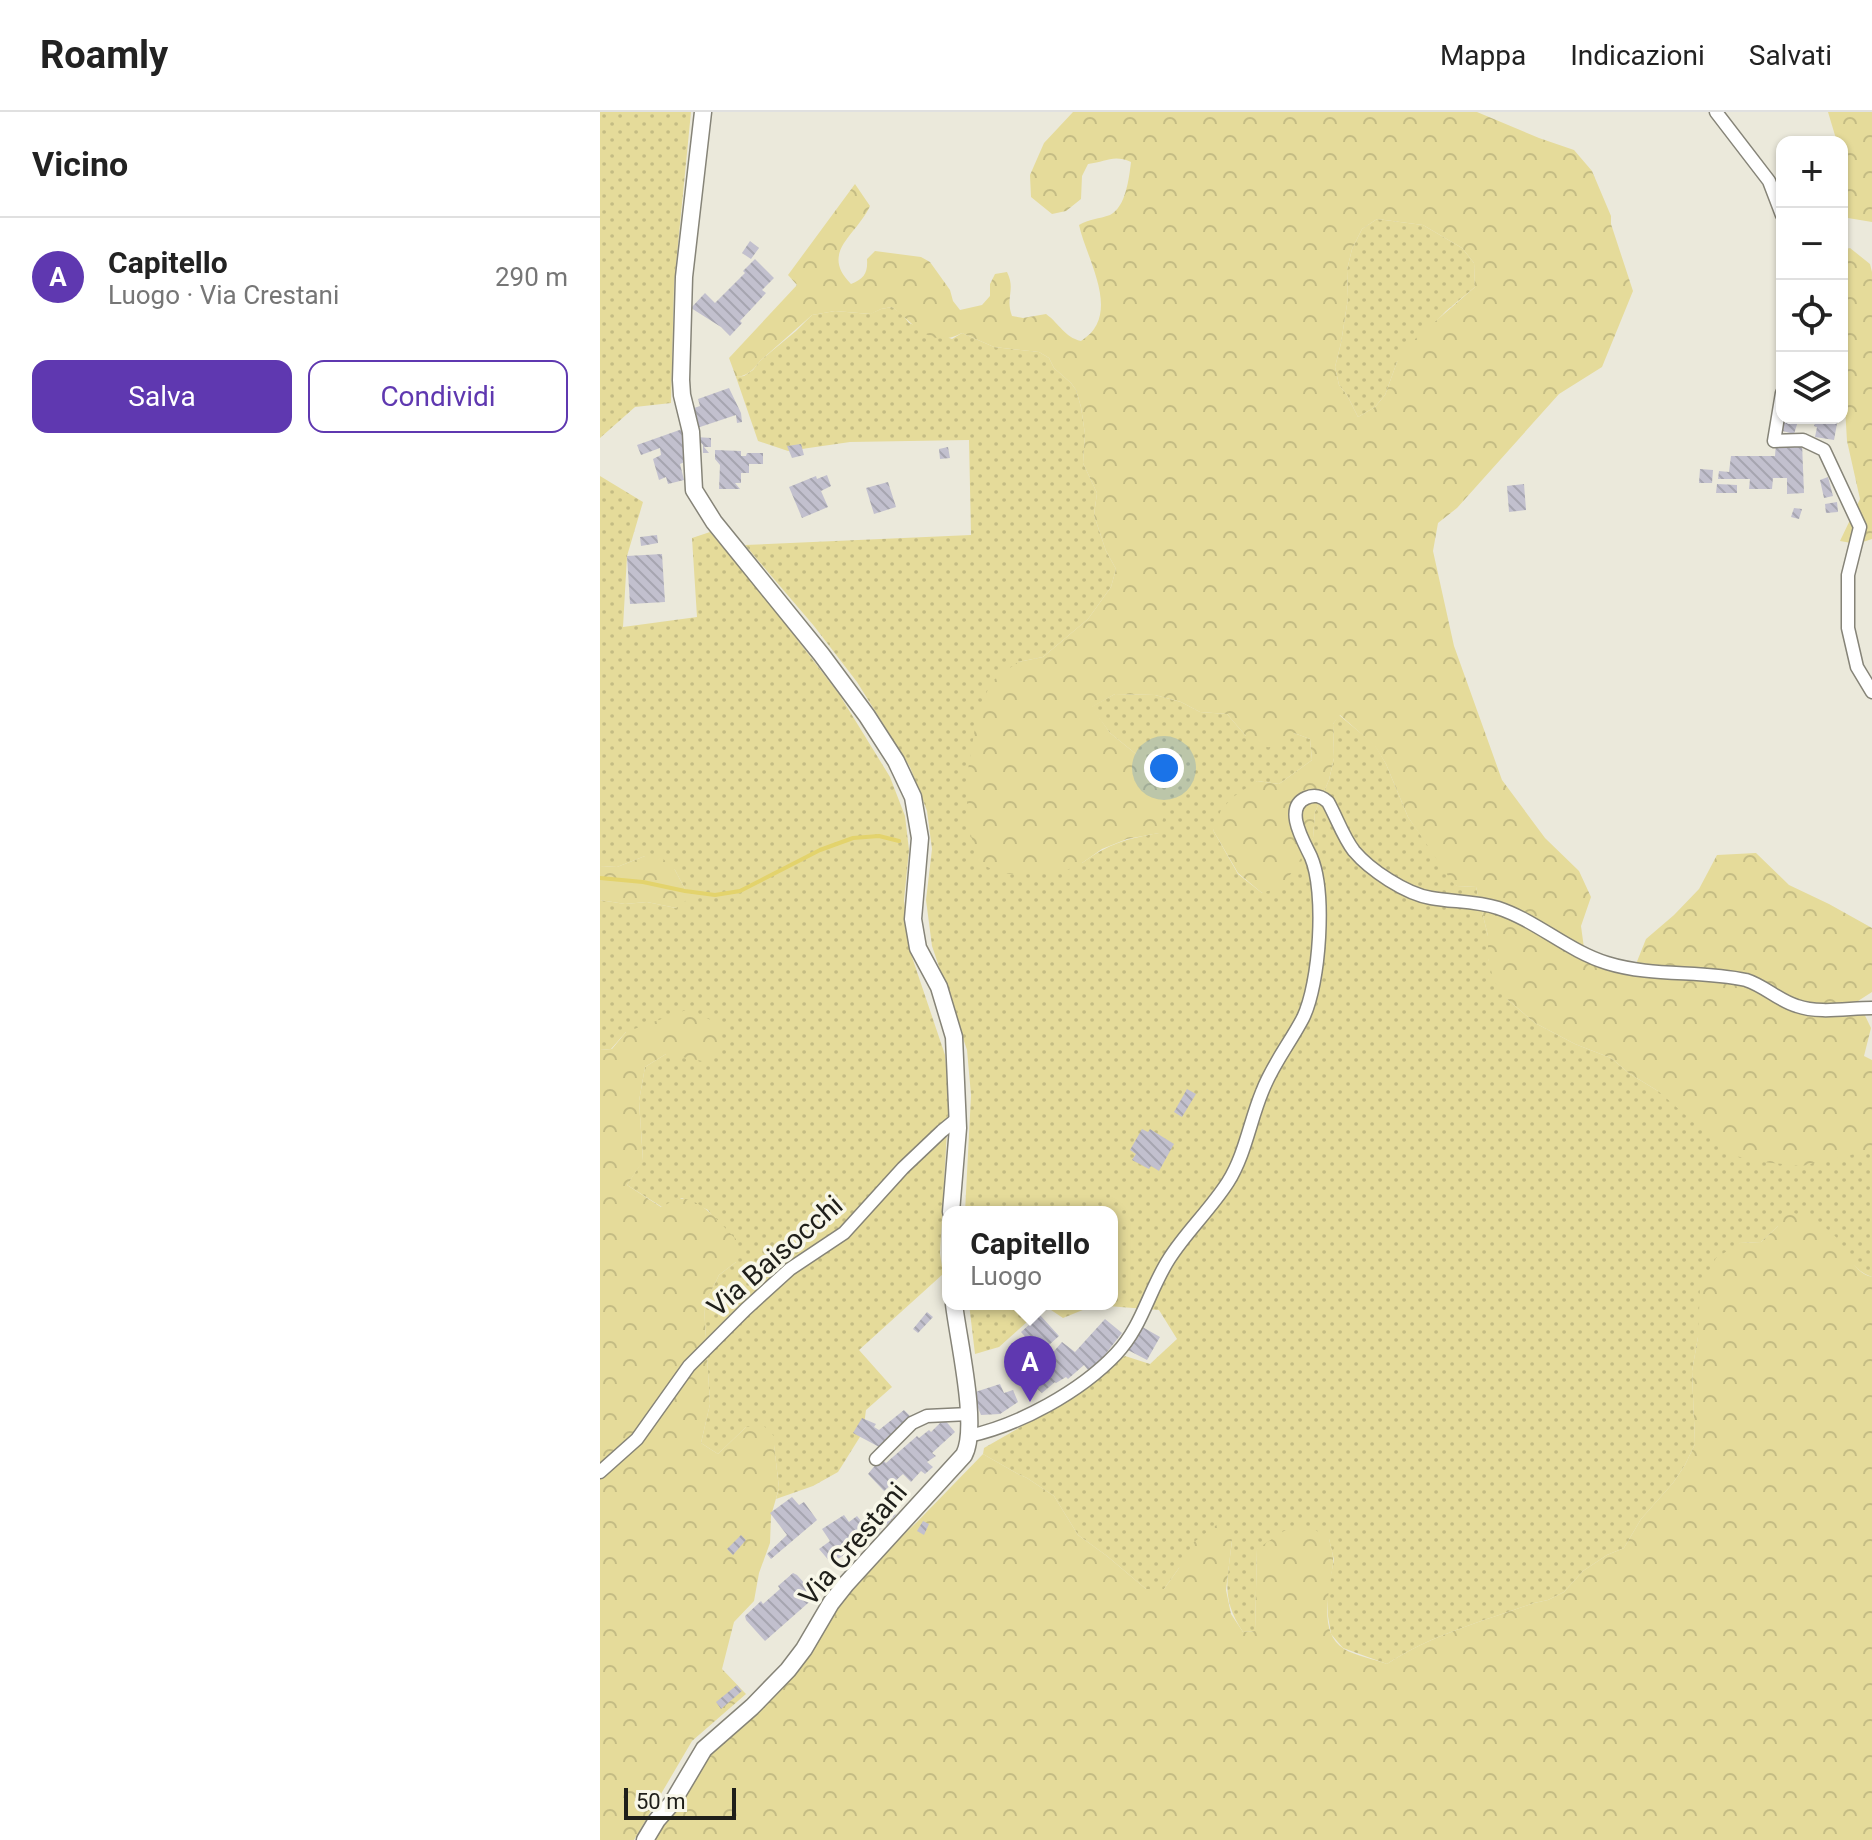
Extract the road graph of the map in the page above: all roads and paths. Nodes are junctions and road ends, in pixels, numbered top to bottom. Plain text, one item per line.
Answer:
1 (703, 112) edge
2 (1716, 112) edge
3 (1779, 208) edge
4 (1777, 424) edge
5 (1872, 692) edge
6 (1872, 1008) edge
7 (958, 1118) junction
8 (951, 1206) edge
9 (955, 1310) edge
10 (969, 1414) junction
11 (969, 1436) junction
12 (876, 1459) dead end
13 (600, 1472) edge
14 (645, 1840) edge

1 - 7 street
2 - 3 street
4 - 5 street
6 - 11 street
7 - 8 street
7 - 13 street, Via Baisocchi
9 - 10 street, Via Crestani
10 - 11 street, Via Crestani
10 - 12 street
11 - 14 street, Via Crestani

